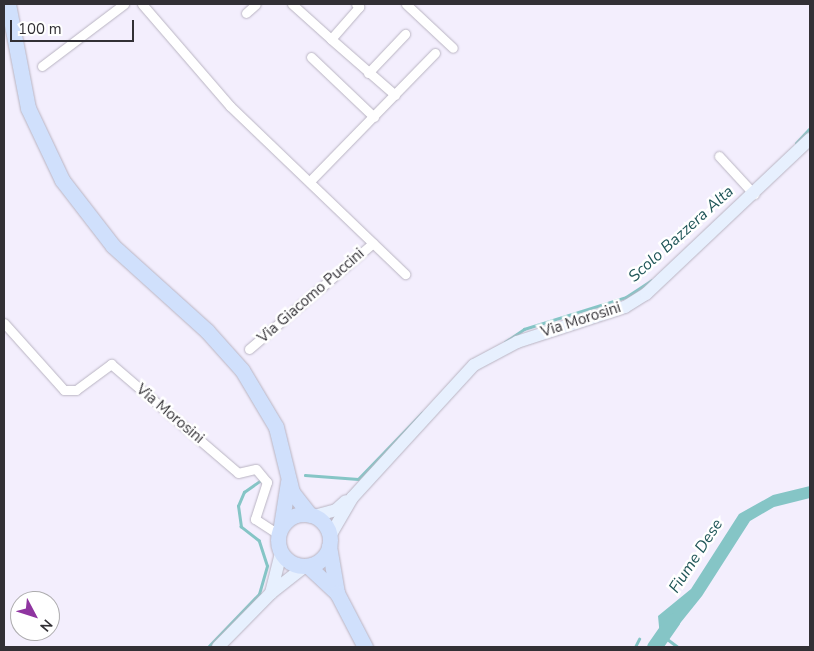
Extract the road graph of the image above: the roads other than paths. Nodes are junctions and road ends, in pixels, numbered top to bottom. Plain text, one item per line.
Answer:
1 (8, 4) edge
2 (124, 4) edge
3 (142, 4) edge
4 (256, 4) edge
5 (292, 4) edge
6 (406, 4) edge
7 (359, 5) edge
8 (246, 13) dead end
9 (405, 34) dead end
10 (331, 39) junction
11 (453, 48) dead end
12 (435, 53) dead end
13 (311, 57) dead end
14 (42, 66) dead end
15 (368, 72) junction
16 (395, 96) junction
17 (374, 117) junction
18 (810, 139) edge
19 (719, 156) dead end
20 (310, 181) junction
21 (754, 194) junction
22 (373, 243) junction
23 (405, 274) dead end
24 (4, 323) edge
25 (249, 349) dead end
26 (288, 482) junction
27 (352, 498) junction
28 (312, 515) junction
29 (280, 530) junction
30 (330, 541) junction
31 (281, 553) junction
32 (306, 566) junction
33 (271, 593) junction
34 (337, 593) junction
35 (218, 647) edge
36 (365, 647) edge

1 - 26 main road
2 - 14 street
3 - 20 street, Via Giacomo Puccini
4 - 8 street
5 - 10 street
6 - 11 street
7 - 10 street
9 - 15 street
10 - 15 street
12 - 16 street
13 - 17 street
15 - 16 street
16 - 17 street
17 - 20 street
18 - 21 street, Via Morosini
19 - 21 street
20 - 22 street, Via Giacomo Puccini
21 - 27 street, Via Morosini
22 - 23 street, Via Giacomo Puccini
22 - 25 street, Via Giacomo Puccini
24 - 29 street, Via Morosini
26 - 28 main road
26 - 29 main road
27 - 28 street, Via Morosini
27 - 30 street, Via Morosini
28 - 29 main road
28 - 30 main road
29 - 31 main road
30 - 32 main road
30 - 34 main road
31 - 32 main road
31 - 33 street
32 - 33 street
32 - 34 main road
33 - 35 street
34 - 36 main road

